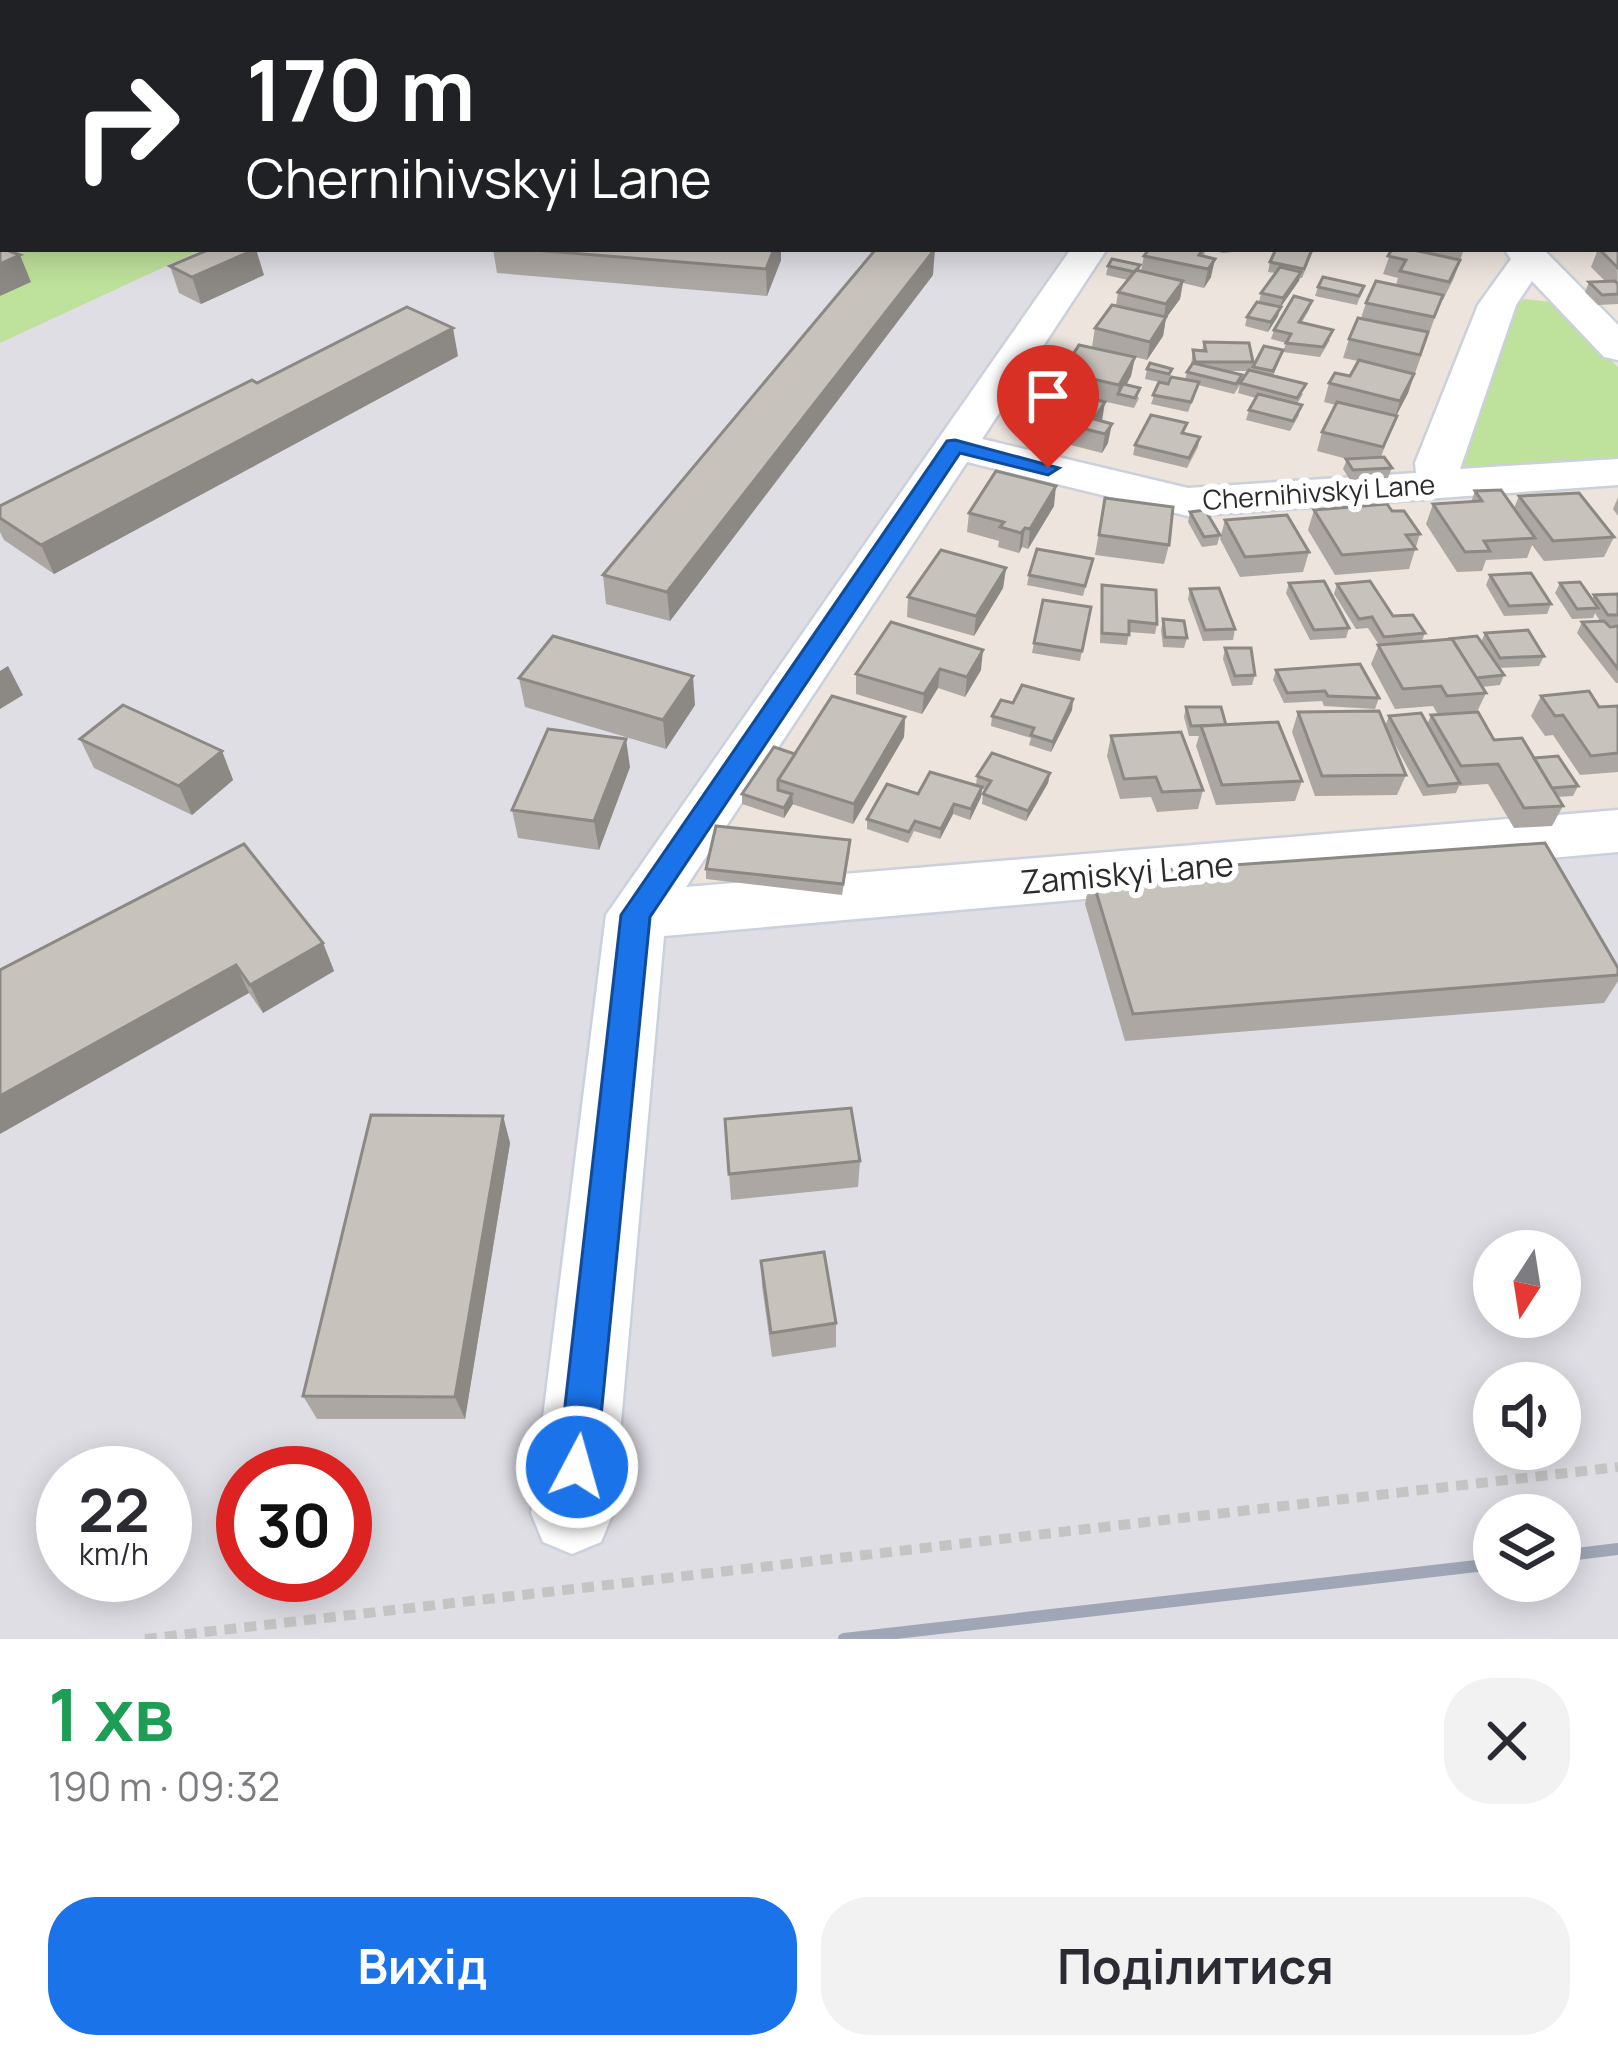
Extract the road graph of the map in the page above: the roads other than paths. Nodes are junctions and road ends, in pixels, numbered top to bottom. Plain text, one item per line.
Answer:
1 (1087, 252) edge
2 (1526, 253) edge
3 (1618, 348) edge
4 (955, 446) junction
5 (1618, 472) edge
6 (1440, 484) junction
7 (1618, 831) edge
8 (635, 915) junction
9 (572, 1514) dead end

1 - 4 street
2 - 3 street
2 - 6 street
4 - 6 street, Chernihivskyi Lane
4 - 8 street
5 - 6 street, Chernihivskyi Lane
7 - 8 street, Zamiskyi Lane
8 - 9 street

